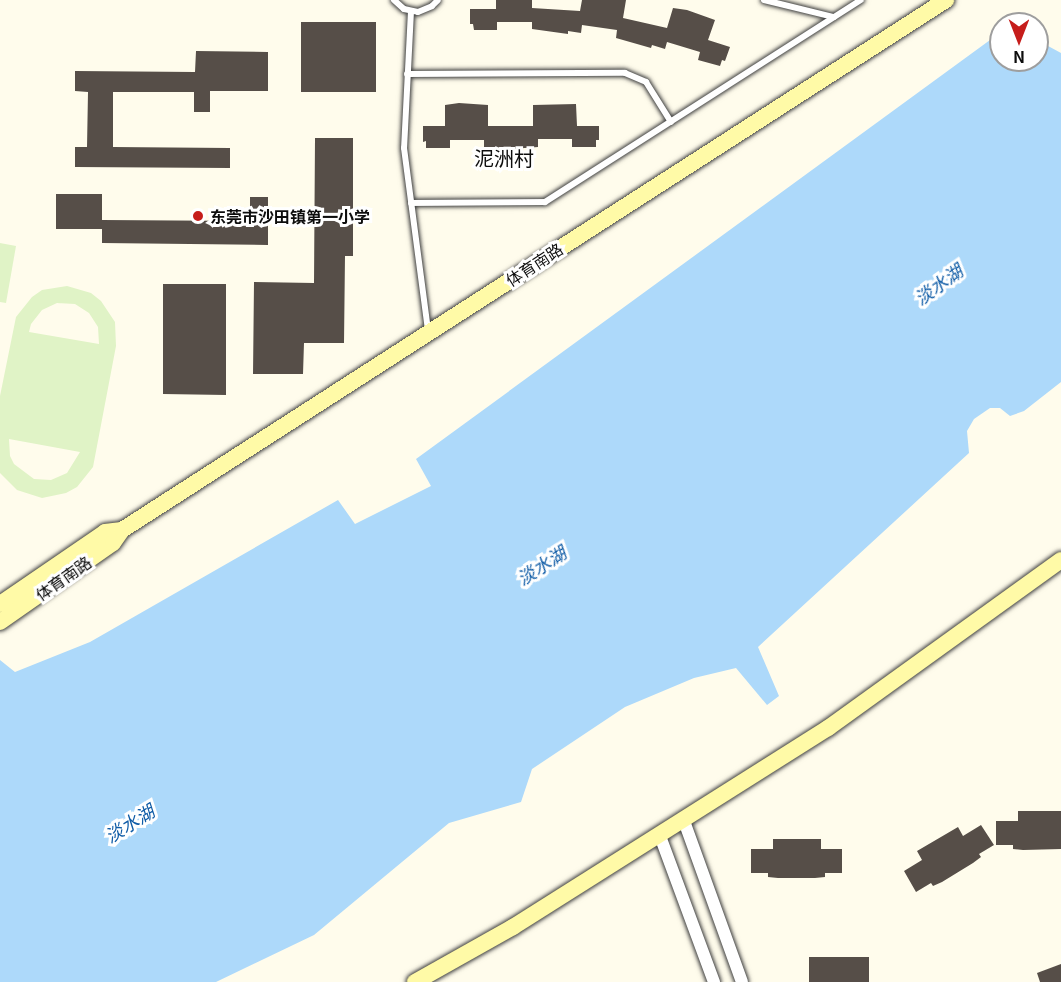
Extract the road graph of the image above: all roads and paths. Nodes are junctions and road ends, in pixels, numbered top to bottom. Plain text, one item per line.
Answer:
1 (394, 0) edge
2 (438, 0) edge
3 (764, 0) edge
4 (861, 0) edge
5 (946, 0) edge
6 (411, 11) junction
7 (834, 17) junction
8 (407, 74) junction
9 (671, 122) junction
10 (411, 203) junction
11 (429, 332) junction
12 (1061, 560) edge
13 (38, 586) junction
14 (0, 603) edge
15 (0, 622) edge
16 (684, 821) junction
17 (660, 836) junction
18 (415, 982) edge
19 (714, 982) edge
20 (742, 982) edge

1 - 6 lane
2 - 6 lane
3 - 7 lane
4 - 7 lane
5 - 11 street, 体育南路
6 - 8 lane
7 - 9 lane
8 - 9 lane
8 - 10 lane
9 - 10 lane
10 - 11 lane
11 - 13 street, 体育南路
12 - 16 street
13 - 14 street, 体育南路
13 - 15 street, 体育南路
16 - 17 street
16 - 20 street
17 - 18 street
17 - 19 street

